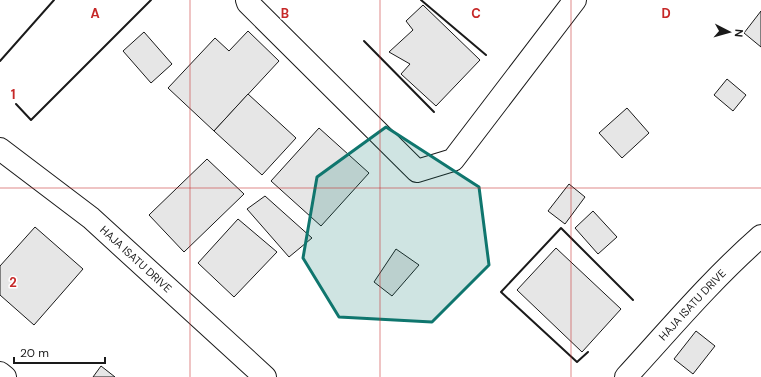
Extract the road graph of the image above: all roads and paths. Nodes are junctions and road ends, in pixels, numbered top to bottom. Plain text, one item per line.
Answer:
1 (247, 0) edge
2 (575, 0) edge
3 (0, 149) edge
4 (761, 236) edge
5 (0, 373) edge
6 (5, 377) edge
7 (265, 377) edge
8 (626, 377) edge

1 - 2 street
3 - 7 street, HAJA ISATU DRIVE
4 - 8 street, HAJA ISATU DRIVE
5 - 6 street

